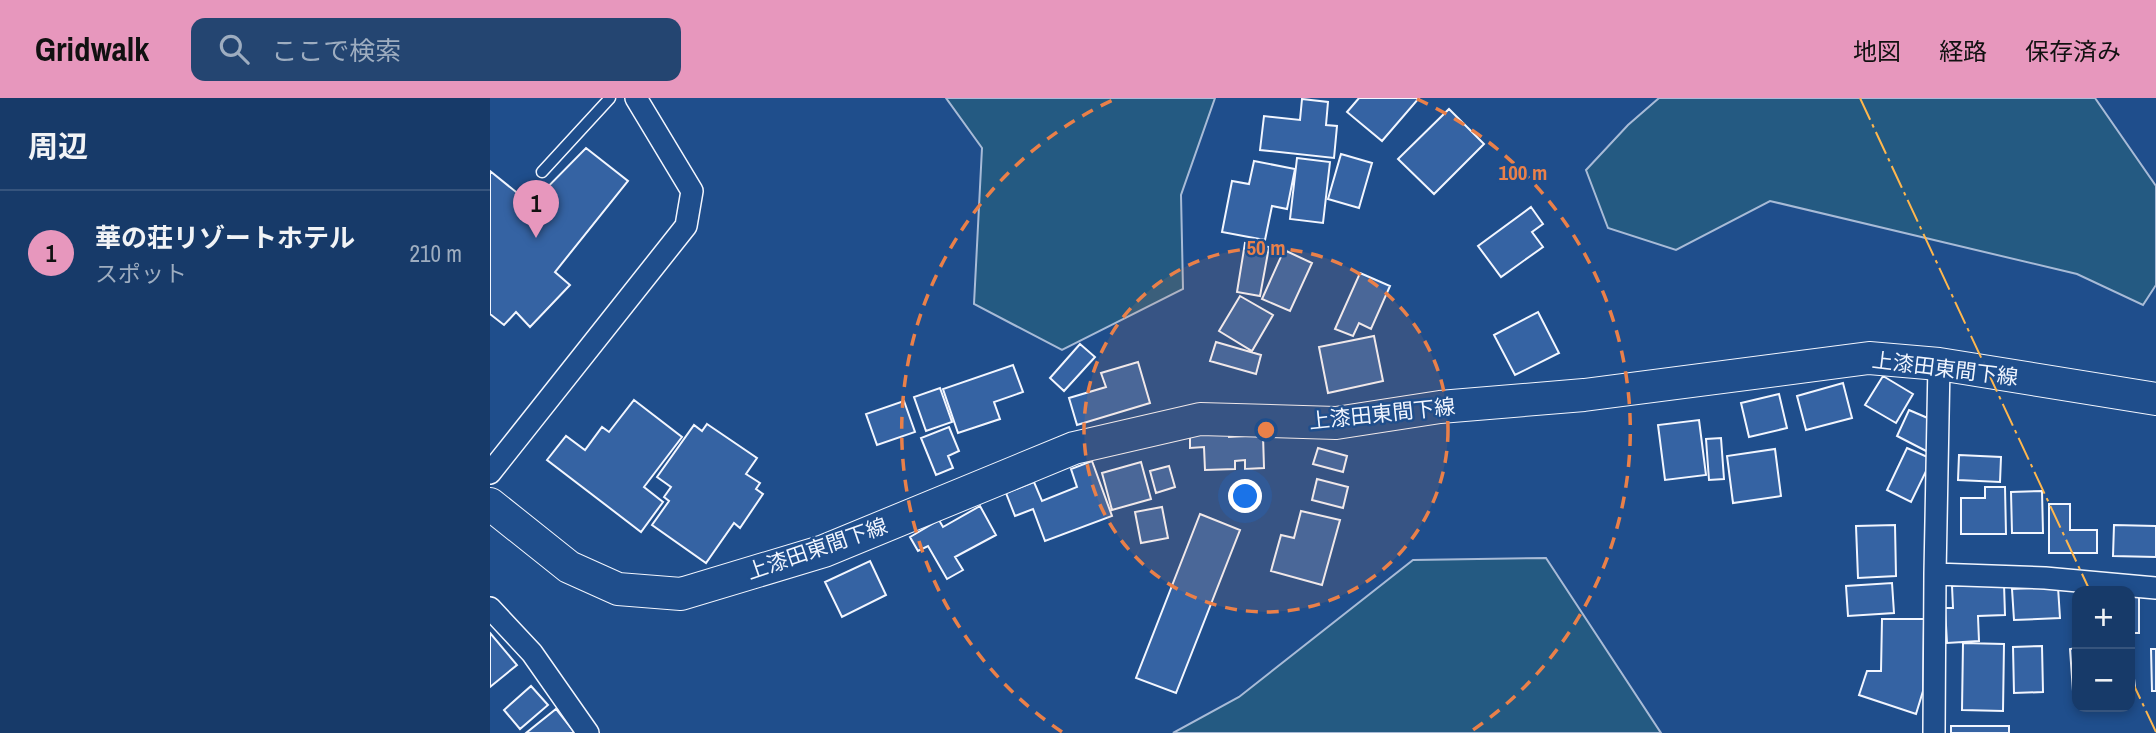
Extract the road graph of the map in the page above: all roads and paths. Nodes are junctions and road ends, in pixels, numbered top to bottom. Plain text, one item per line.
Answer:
1 (610, 98) edge
2 (636, 98) edge
3 (541, 172) dead end
4 (1940, 364) junction
5 (2156, 399) edge
6 (490, 473) edge
7 (490, 504) edge
8 (1935, 575) junction
9 (2156, 588) edge
10 (490, 608) edge
11 (588, 733) edge
12 (1934, 733) edge

1 - 3 lane
2 - 6 street
4 - 5 main road, 上漆田東間下線
4 - 7 main road, 上漆田東間下線
4 - 8 street
8 - 9 street
8 - 12 street
10 - 11 street

